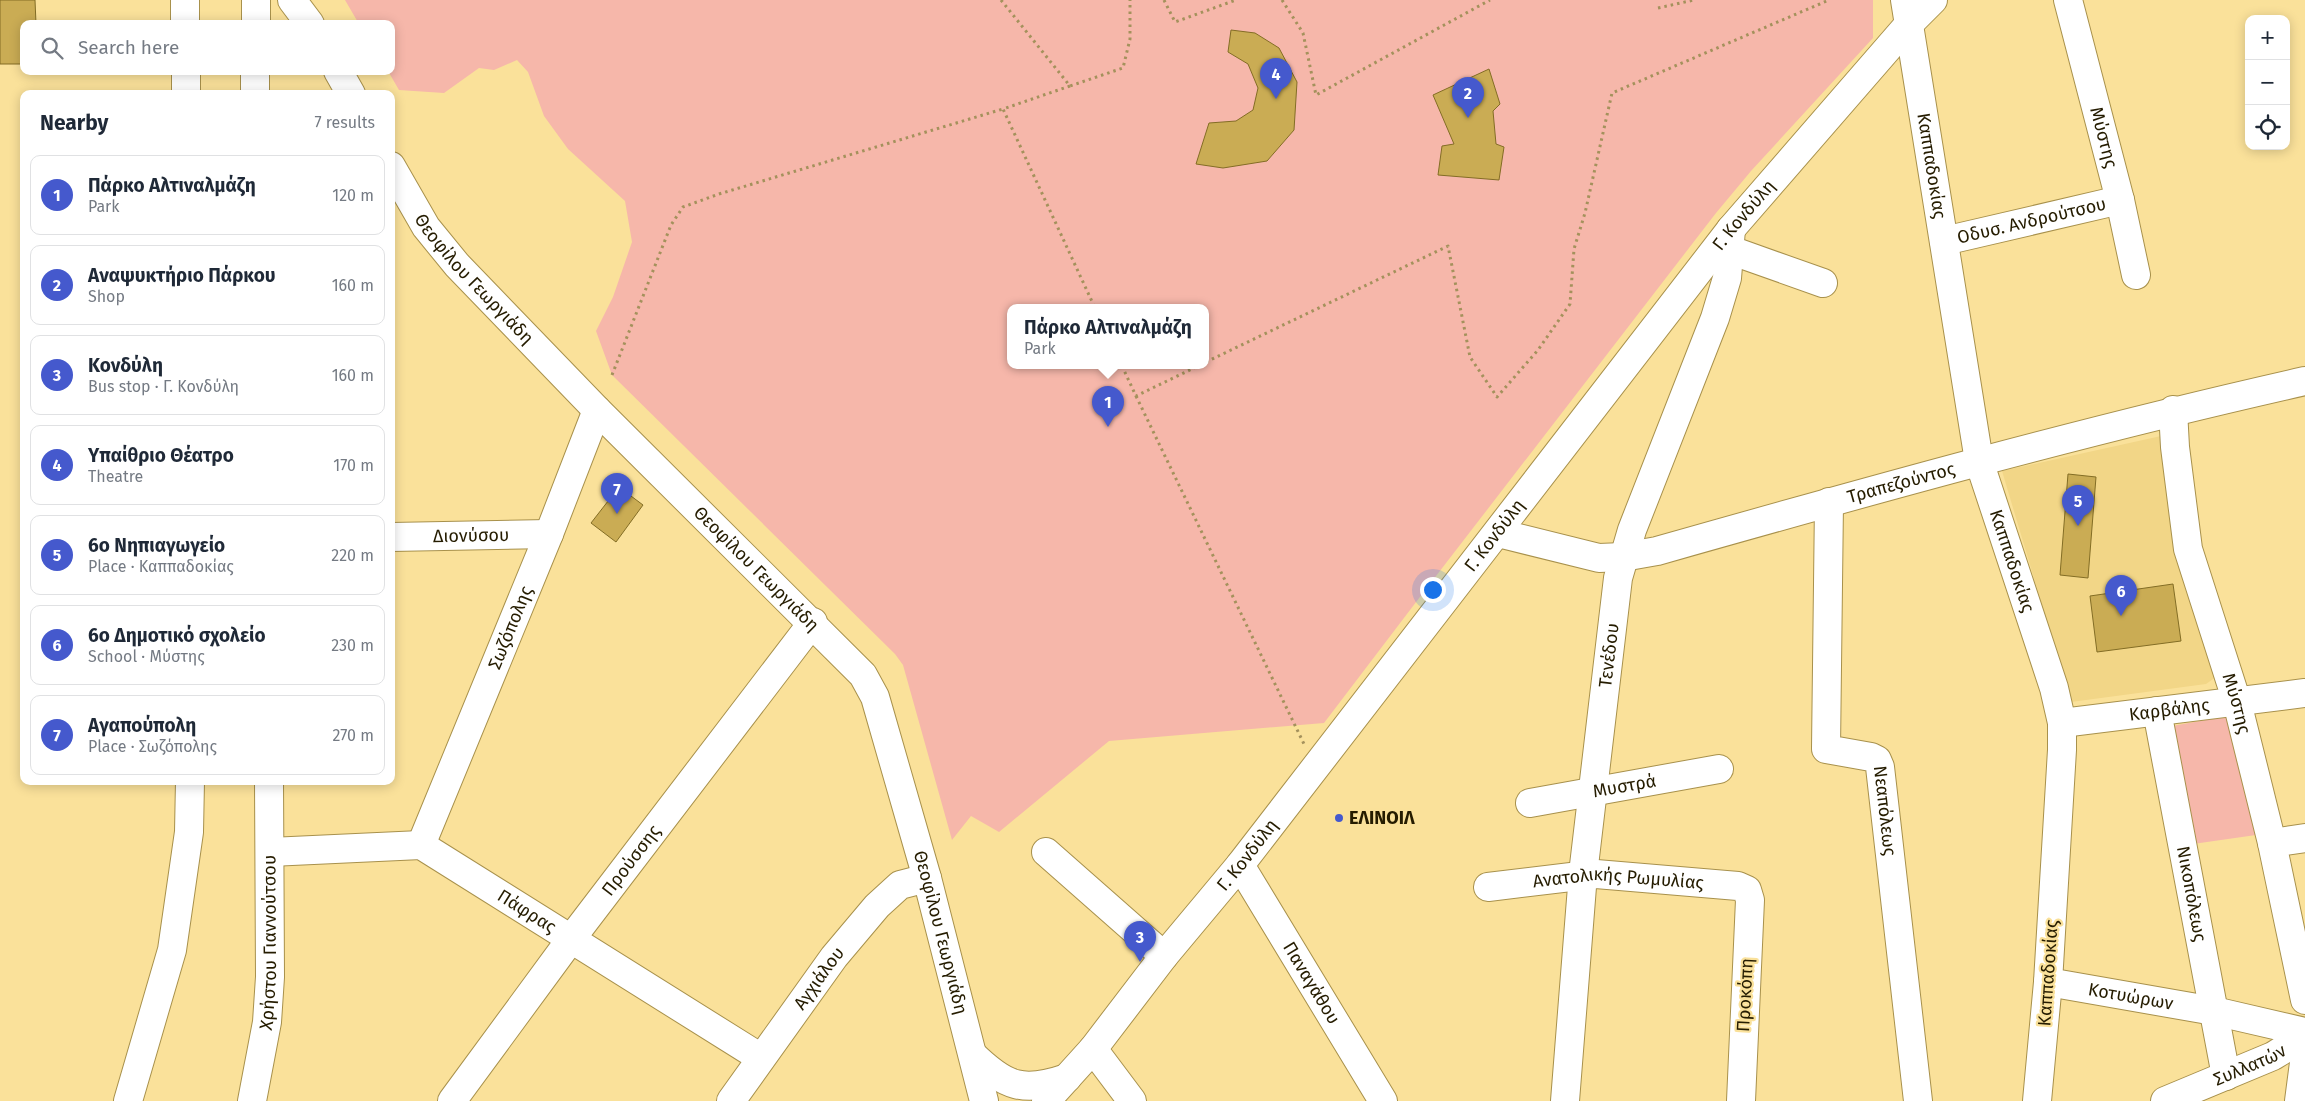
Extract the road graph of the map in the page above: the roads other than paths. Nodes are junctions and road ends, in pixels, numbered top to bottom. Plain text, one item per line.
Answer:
1 (185, 0) edge
2 (256, 0) edge
3 (292, 0) edge
4 (1933, 0) edge
5 (2068, 0) edge
6 (1907, 12) edge
7 (185, 20) edge
8 (256, 20) edge
9 (307, 20) edge
10 (186, 75) edge
11 (255, 75) edge
12 (340, 75) edge
13 (186, 90) edge
14 (255, 90) edge
15 (349, 90) edge
16 (395, 173) edge
17 (2120, 200) junction
18 (1731, 239) junction
19 (1944, 241) junction
20 (2136, 275) dead end
21 (1822, 283) dead end
22 (2305, 381) edge
23 (597, 410) junction
24 (2173, 410) junction
25 (1979, 461) junction
26 (1829, 502) junction
27 (1498, 533) junction
28 (550, 534) junction
29 (395, 537) edge
30 (1623, 557) junction
31 (813, 622) junction
32 (2305, 693) edge
33 (2237, 702) junction
34 (2157, 711) junction
35 (2062, 723) junction
36 (1719, 769) dead end
37 (190, 785) edge
38 (269, 785) edge
39 (1591, 793) junction
40 (1530, 803) dead end
41 (2305, 838) edge
42 (2272, 843) junction
43 (421, 845) junction
44 (270, 852) junction
45 (1046, 852) dead end
46 (1240, 865) junction
47 (1582, 874) junction
48 (927, 878) junction
49 (1488, 887) dead end
50 (1747, 890) joint
51 (571, 939) junction
52 (1164, 956) junction
53 (2048, 982) junction
54 (2305, 1000) edge
55 (2214, 1011) junction
56 (2305, 1032) edge
57 (2305, 1036) edge
58 (1093, 1049) junction
59 (973, 1055) junction
60 (2305, 1055) edge
61 (760, 1058) junction
62 (2226, 1076) junction
63 (1067, 1078) junction
64 (128, 1101) edge
65 (252, 1101) edge
66 (452, 1101) edge
67 (731, 1101) edge
68 (984, 1101) edge
69 (989, 1101) edge
70 (1046, 1101) edge
71 (1050, 1101) edge
72 (1132, 1101) edge
73 (1383, 1101) edge
74 (1565, 1101) edge
75 (1740, 1101) edge
76 (1918, 1101) edge
77 (2037, 1101) edge
78 (2165, 1101) edge
79 (2298, 1101) edge

1 - 7 street
2 - 8 street
3 - 9 street
4 - 6 street, Γ. Κονδύλη
5 - 17 street, Μύστης
6 - 18 street, Γ. Κονδύλη
6 - 19 street, Καππαδοκίας
10 - 13 street
11 - 14 street
12 - 15 street
16 - 23 street, Θεοφίλου Γεωργιάδη
17 - 19 street, Οδυσ. Ανδρούτσου
17 - 20 street, Μύστης
18 - 21 street
18 - 27 street, Γ. Κονδύλη
18 - 30 street, Τενέδου
19 - 25 street, Καππαδοκίας
22 - 24 street, Τραπεζούντος
23 - 28 street, Σωζόπολης
23 - 31 street, Θεοφίλου Γεωργιάδη
24 - 25 street, Τραπεζούντος
24 - 33 street, Μύστης
25 - 26 street, Τραπεζούντος
25 - 35 street, Καππαδοκίας
26 - 30 street, Τραπεζούντος
26 - 76 street, Νεαπόλεως
27 - 30 street, Τραπεζούντος
27 - 46 street, Γ. Κονδύλη
28 - 29 street, Διονύσου
28 - 43 street, Σωζόπολης
30 - 39 street, Τενέδου
31 - 48 street, Θεοφίλου Γεωργιάδη
31 - 51 street, Προύσσης
32 - 33 street, Καρβάλης
33 - 34 street, Καρβάλης
33 - 42 street, Μύστης
34 - 35 street, Καρβάλης
34 - 55 street, Νικοπόλεως
35 - 53 street, Καππαδοκίας
36 - 39 street, Μυστρά
37 - 64 street
38 - 44 street, Χρήστου Γιαννούτσου
39 - 40 street, Μυστρά
39 - 47 street, Τενέδου
41 - 42 street
42 - 54 street, Μύστης
43 - 44 street
43 - 51 street, Πάφρας
44 - 65 street, Χρήστου Γιαννούτσου
45 - 52 street
46 - 52 street, Γ. Κονδύλη
46 - 73 street, Παναγάθου
47 - 49 street, Ανατολικής Ρωμυλίας
47 - 50 street, Ανατολικής Ρωμυλίας
47 - 74 street, Τενέδου
48 - 59 street, Θεοφίλου Γεωργιάδη
48 - 61 street, Αγχιάλου
50 - 75 street, Προκόπη
51 - 61 street, Πάφρας
51 - 66 street, Προύσσης
52 - 58 street, Γ. Κονδύλη
53 - 55 street, Κοτυώρων
53 - 77 street, Καππαδοκίας
55 - 56 street, Κοτυώρων
55 - 62 street, Νικοπόλεως
57 - 62 street, Συλλατών
58 - 63 street, Γ. Κονδύλη
58 - 72 street
59 - 63 street
59 - 68 street
59 - 69 street
60 - 79 street
61 - 67 street, Αγχιάλου
62 - 78 street, Συλλατών
63 - 70 street
63 - 71 street

